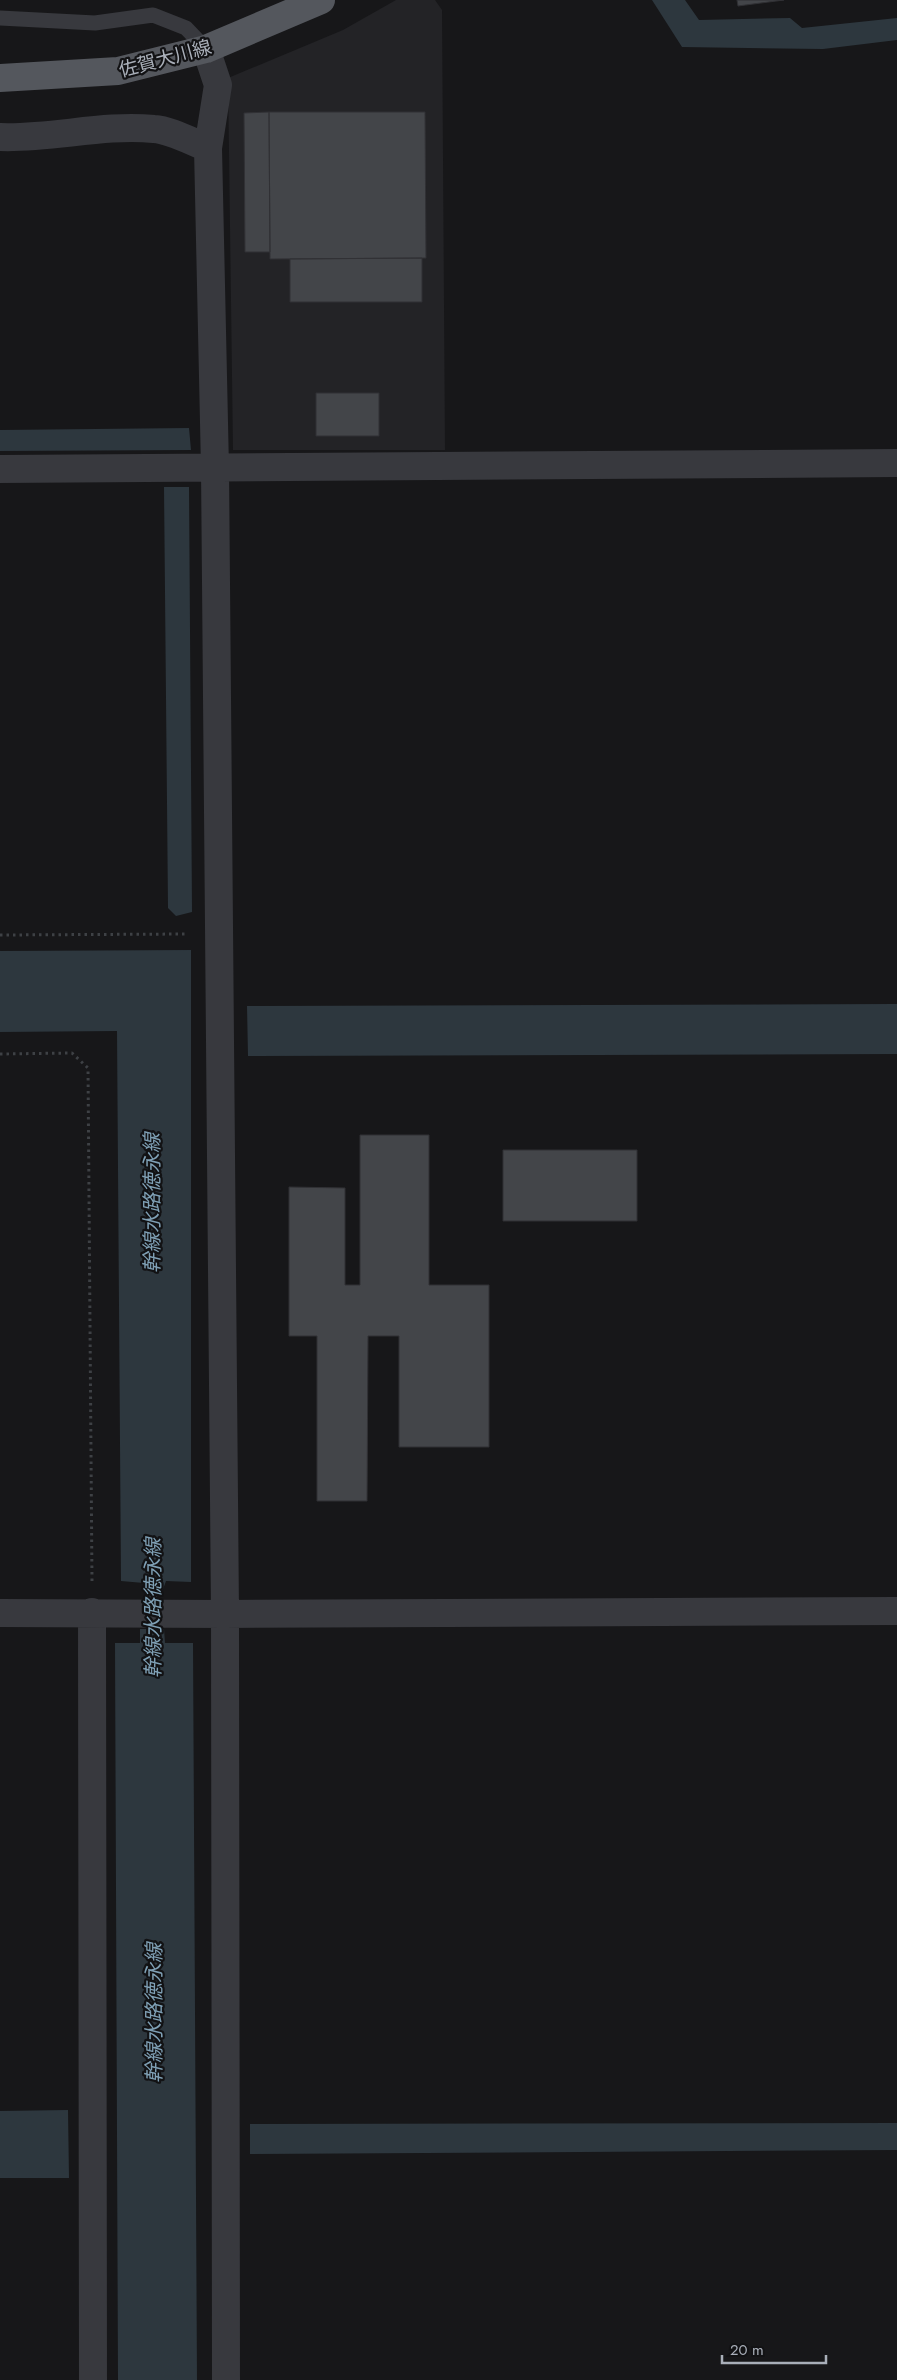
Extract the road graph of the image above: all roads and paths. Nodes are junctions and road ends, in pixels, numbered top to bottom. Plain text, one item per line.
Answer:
1 (321, 0) edge
2 (0, 18) edge
3 (206, 49) junction
4 (0, 78) edge
5 (0, 138) edge
6 (208, 148) junction
7 (897, 463) edge
8 (215, 468) junction
9 (0, 469) edge
10 (218, 934) junction
11 (0, 936) edge
12 (0, 1054) edge
13 (897, 1611) edge
14 (92, 1612) junction
15 (0, 1613) edge
16 (225, 1614) junction
17 (93, 2380) edge
18 (226, 2380) edge

1 - 3 main road, 佐賀大川線
2 - 3 lane
3 - 4 main road, 佐賀大川線
3 - 6 street
5 - 6 street
6 - 8 street
7 - 8 street
8 - 9 street
8 - 10 street
10 - 11 path
10 - 16 street
12 - 14 path
13 - 16 street
14 - 15 street
14 - 16 street
14 - 17 street
16 - 18 street

